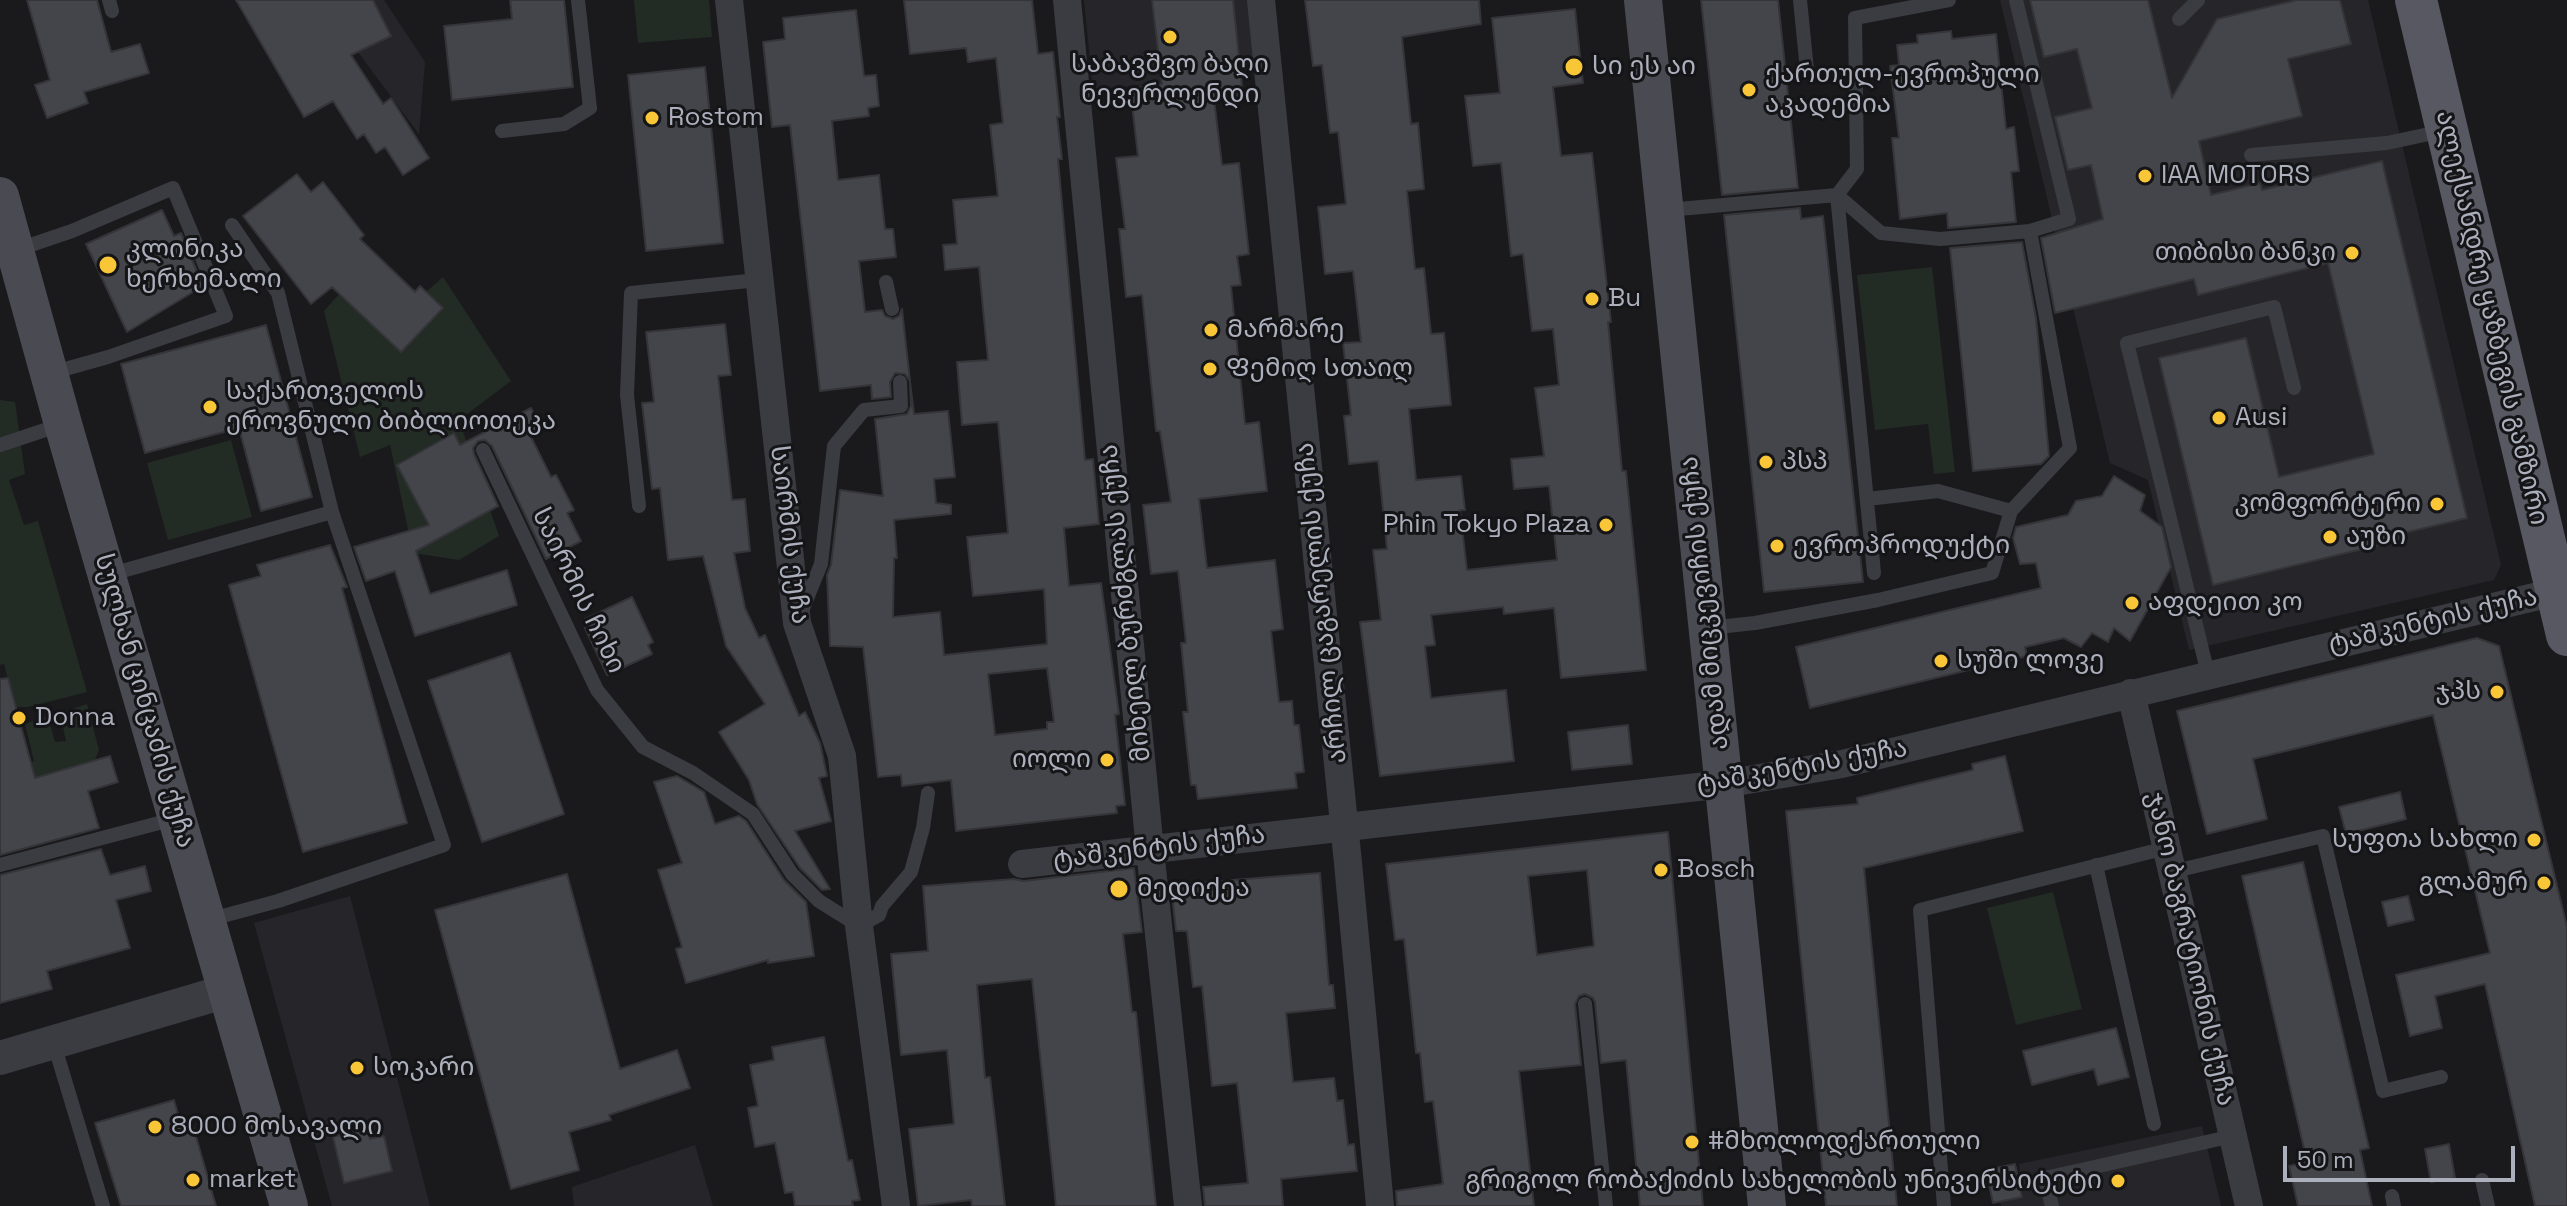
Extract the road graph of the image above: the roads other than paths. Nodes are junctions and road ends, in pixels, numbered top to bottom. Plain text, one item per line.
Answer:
1 (578, 0) edge
2 (734, 0) edge
3 (1067, 0) edge
4 (1261, 0) edge
5 (1643, 0) edge
6 (1800, 0) edge
7 (1949, 0) edge
8 (2016, 0) edge
9 (2198, 0) edge
10 (2416, 0) edge
11 (2179, 19) dead end
12 (1807, 70) dead end
13 (2447, 130) junction
14 (502, 131) dead end
15 (2251, 155) dead end
16 (1837, 195) junction
17 (0, 196) edge
18 (1665, 211) junction
19 (232, 225) dead end
20 (2030, 231) junction
21 (16, 250) junction
22 (758, 280) junction
23 (886, 282) dead end
24 (892, 309) dead end
25 (49, 374) junction
26 (900, 382) dead end
27 (2294, 388) dead end
28 (63, 424) junction
29 (0, 445) edge
30 (483, 450) dead end
31 (1867, 499) junction
32 (639, 506) dead end
33 (2011, 511) junction
34 (332, 512) junction
35 (1874, 573) dead end
36 (107, 575) junction
37 (2562, 590) edge
38 (797, 623) junction
39 (1708, 629) junction
40 (2567, 635) edge
41 (2208, 674) junction
42 (2131, 693) junction
43 (1724, 784) junction
44 (928, 793) dead end
45 (179, 818) junction
46 (1344, 827) junction
47 (1150, 850) junction
48 (2169, 860) junction
49 (1022, 864) dead end
50 (0, 865) edge
51 (2096, 865) junction
52 (207, 920) junction
53 (859, 926) junction
54 (227, 991) junction
55 (1585, 1004) dead end
56 (54, 1044) junction
57 (0, 1058) edge
58 (2441, 1077) dead end
59 (2154, 1124) dead end
60 (2233, 1136) junction
61 (2482, 1180) dead end
62 (103, 1206) edge
63 (289, 1206) edge
64 (896, 1206) edge
65 (1188, 1206) edge
66 (1380, 1206) edge
67 (1606, 1206) edge
68 (1767, 1206) edge
69 (1944, 1206) edge
70 (2052, 1206) edge
71 (2249, 1206) edge
72 (2488, 1206) edge

1 - 14 lane
2 - 22 street, საირმის ქუჩა
3 - 47 street, მიხეილ ბურძგლას ქუჩა
4 - 46 street, არჩილ ცაგარელის ქუჩა
5 - 18 main road, ადამ მიცკევიჩის ქუჩა
6 - 12 lane
7 - 16 lane
8 - 20 lane
9 - 11 lane
10 - 13 main road, ალექსანდრე ყაზბეგის გამზირი
13 - 15 lane
13 - 37 main road, ალექსანდრე ყაზბეგის გამზირი
16 - 18 lane
16 - 20 lane
16 - 31 lane
17 - 21 main road, სულხან ცინცაძის ქუჩა
18 - 39 main road, ადამ მიცკევიჩის ქუჩა
19 - 34 lane
20 - 33 lane
21 - 25 main road, სულხან ცინცაძის ქუჩა
21 - 25 lane
22 - 32 lane
22 - 38 street, საირმის ქუჩა
23 - 24 lane
25 - 28 main road, სულხან ცინცაძის ქუჩა
26 - 38 lane
27 - 41 lane
28 - 29 lane
28 - 36 main road, სულხან ცინცაძის ქუჩა
30 - 53 lane, საირმის ჩიხი
31 - 33 lane
31 - 35 lane
33 - 39 lane
34 - 36 lane
34 - 52 lane
36 - 45 main road, სულხან ცინცაძის ქუჩა
37 - 40 main road, ალექსანდრე ყაზბეგის გამზირი
37 - 41 street, ტაშკენტის ქუჩა
38 - 53 street, საირმის ქუჩა
39 - 43 main road, ადამ მიცკევიჩის ქუჩა
41 - 42 street, ტაშკენტის ქუჩა
42 - 43 street, ტაშკენტის ქუჩა
42 - 48 street, ჯანო ბაგრატიონის ქუჩა
43 - 46 street, ტაშკენტის ქუჩა
43 - 68 main road, ადამ მიცკევიჩის ქუჩა
44 - 53 lane
45 - 50 lane
45 - 52 main road, სულხან ცინცაძის ქუჩა
46 - 47 street, ტაშკენტის ქუჩა
46 - 66 street, არჩილ ცაგარელის ქუჩა
47 - 49 street, ტაშკენტის ქუჩა
47 - 65 street, მიხეილ ბურძგლას ქუჩა
48 - 51 lane
48 - 58 lane
48 - 60 street, ჯანო ბაგრატიონის ქუჩა
51 - 59 lane
51 - 69 lane
52 - 54 main road, სულხან ცინცაძის ქუჩა
53 - 64 street, საირმის ქუჩა
54 - 56 street
54 - 63 main road, სულხან ცინცაძის ქუჩა
55 - 67 lane
56 - 57 street
56 - 62 lane
60 - 70 lane
60 - 71 street, ჯანო ბაგრატიონის ქუჩა
61 - 72 lane

